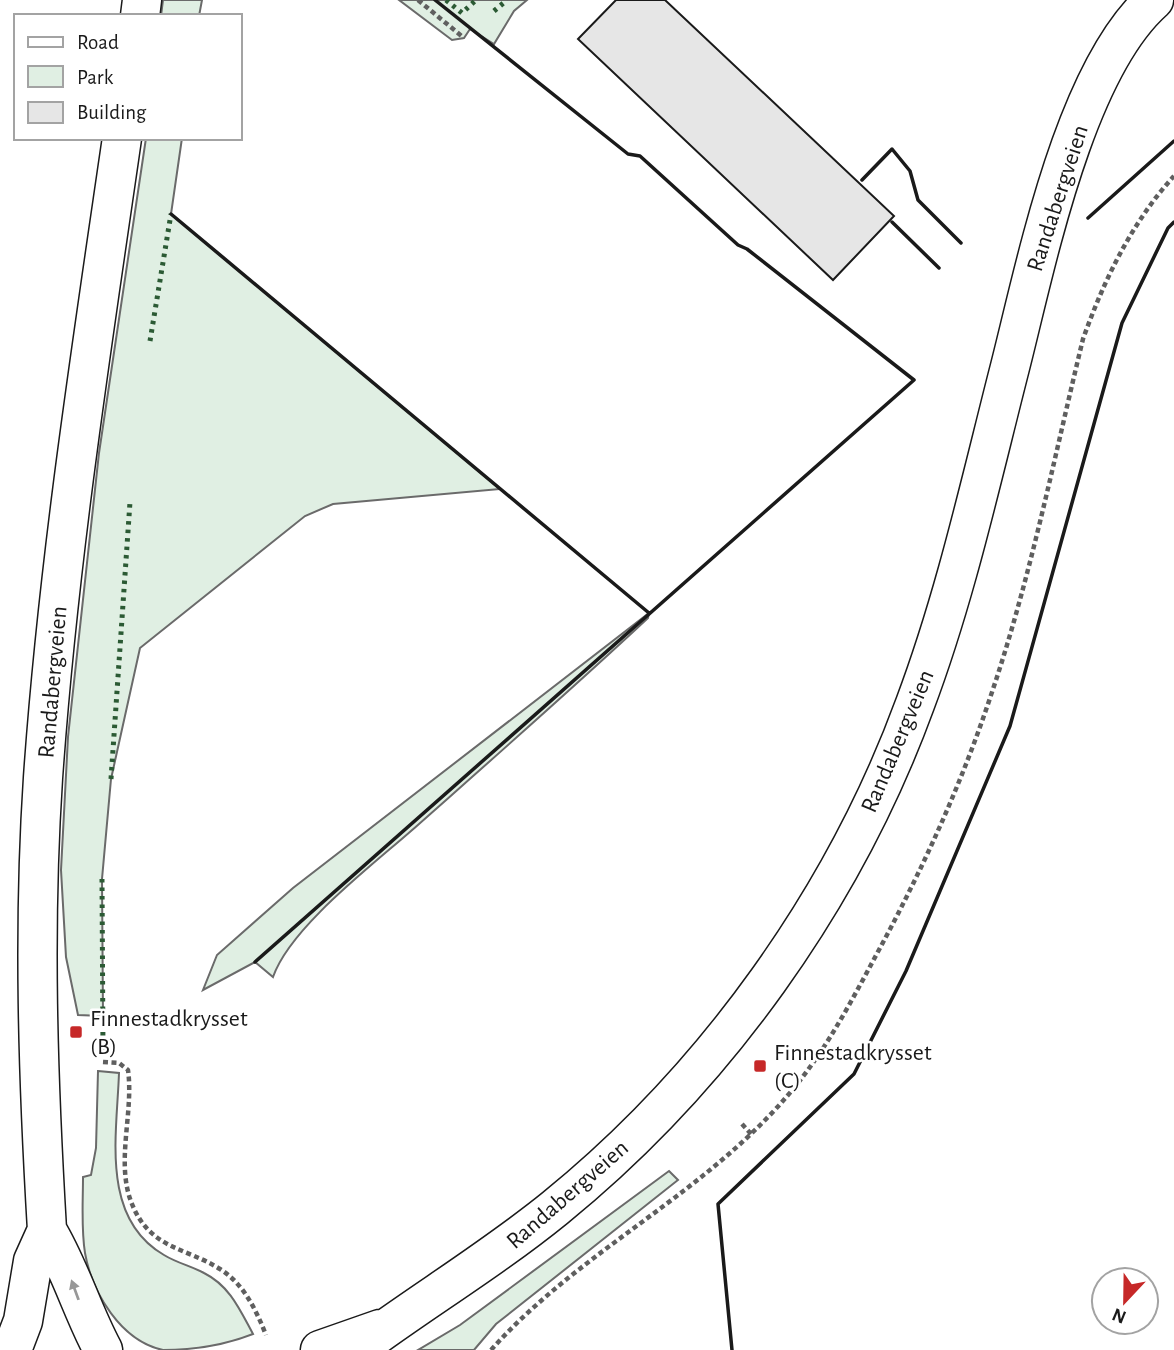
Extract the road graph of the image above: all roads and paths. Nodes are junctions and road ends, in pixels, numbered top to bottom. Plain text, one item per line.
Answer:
1 (418, 0) edge
2 (1154, 0) edge
3 (464, 38) dead end
4 (122, 140) edge
5 (103, 1062) dead end
6 (742, 1124) dead end
7 (751, 1134) dead end
8 (47, 1230) junction
9 (388, 1326) junction
10 (266, 1335) dead end
11 (12, 1350) edge
12 (103, 1350) edge
13 (320, 1350) edge
14 (356, 1350) edge

1 - 3 path
2 - 9 main road, Randabergveien
4 - 8 main road, Randabergveien
5 - 10 path
6 - 7 path
8 - 11 main road, Randabergveien
12 -> 8 main road, Randabergveien
9 - 13 main road, Randabergveien
9 - 14 main road, Randabergveien

